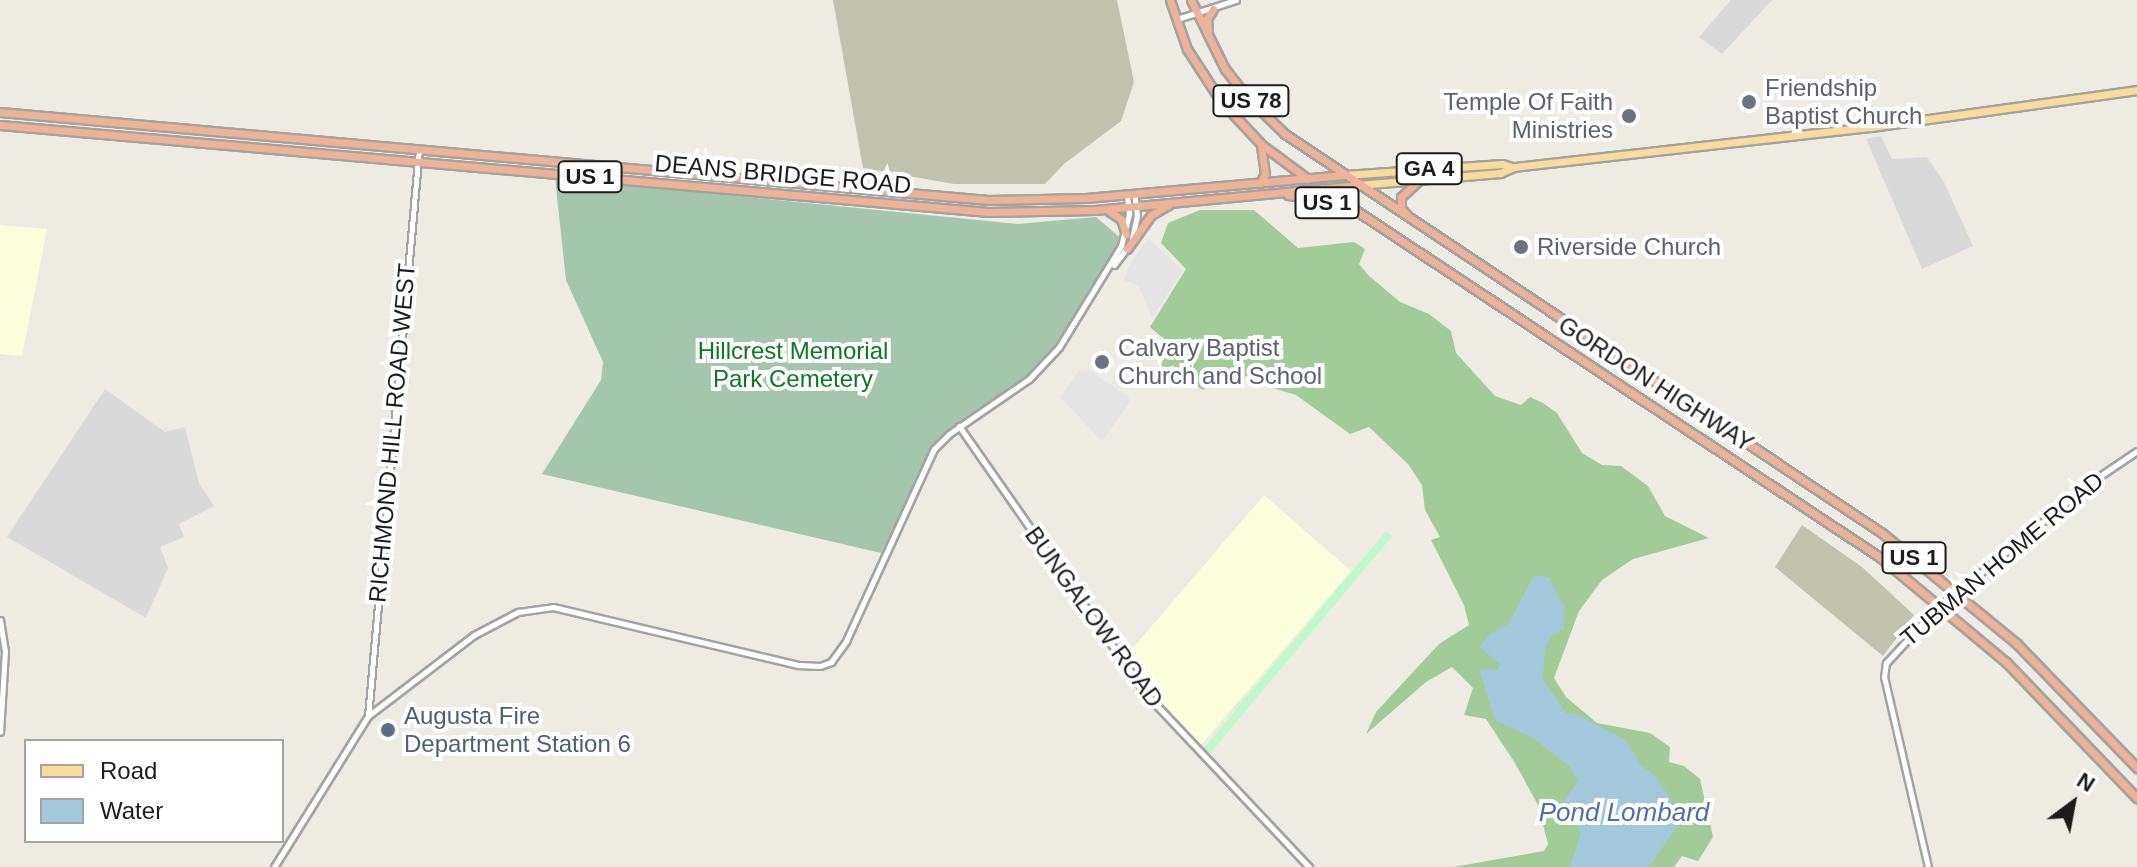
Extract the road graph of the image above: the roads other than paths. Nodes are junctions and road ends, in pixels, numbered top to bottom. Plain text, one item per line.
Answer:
1 (1170, 0) edge
2 (1191, 0) edge
3 (1236, 0) edge
4 (1213, 9) junction
5 (1197, 15) junction
6 (1176, 22) junction
7 (1225, 69) junction
8 (2137, 90) edge
9 (0, 112) edge
10 (0, 125) edge
11 (1255, 139) junction
12 (419, 149) junction
13 (417, 162) junction
14 (1514, 167) junction
15 (1344, 175) junction
16 (1307, 179) junction
17 (1419, 180) junction
18 (1260, 183) junction
19 (1358, 185) junction
20 (1322, 188) junction
21 (1131, 193) junction
22 (1266, 193) junction
23 (1178, 202) junction
24 (1132, 207) junction
25 (1095, 210) junction
26 (1414, 222) junction
27 (1383, 229) junction
28 (1126, 234) junction
29 (1127, 249) junction
30 (1111, 269) junction
31 (959, 426) junction
32 (2137, 451) edge
33 (1958, 593) junction
34 (1941, 606) junction
35 (0, 620) edge
36 (368, 716) junction
37 (0, 732) edge
38 (2137, 768) edge
39 (2137, 798) edge
40 (274, 867) edge
41 (1309, 867) edge
42 (1928, 867) edge

1 - 6 highway, GORDON HIGHWAY / US 78
2 - 5 highway, GORDON HIGHWAY / US 78
3 - 4 street
4 - 5 street
4 - 7 highway
5 - 6 street
5 - 7 highway, GORDON HIGHWAY / US 78
6 - 11 highway, GORDON HIGHWAY / US 78
7 - 15 highway, GORDON HIGHWAY / US 78
8 - 14 main road, DEANS BRIDGE ROAD / GA 4
9 - 12 highway, DEANS BRIDGE ROAD / US 1
10 - 13 highway, DEANS BRIDGE ROAD / US 1
11 - 16 highway, GORDON HIGHWAY / US 78
11 - 18 highway
12 - 13 street, RICHMOND HILL ROAD WEST
12 - 21 highway, DEANS BRIDGE ROAD / US 1
13 - 25 highway, DEANS BRIDGE ROAD / US 1
13 - 36 street, RICHMOND HILL ROAD WEST
14 - 15 main road, DEANS BRIDGE ROAD / GA 4
14 - 17 main road, DEANS BRIDGE ROAD / GA 4
15 - 16 highway, DEANS BRIDGE ROAD / US 1
15 - 19 highway, GORDON HIGHWAY / US 1
16 - 18 highway, DEANS BRIDGE ROAD / US 1
16 - 20 highway, GORDON HIGHWAY / US 78
17 - 19 main road, DEANS BRIDGE ROAD / GA 4
17 - 26 highway
18 - 21 highway, DEANS BRIDGE ROAD / US 1
19 - 20 highway, DEANS BRIDGE ROAD / GA 4
19 - 26 highway, GORDON HIGHWAY / US 1
20 - 22 highway, DEANS BRIDGE ROAD / GA 4
20 - 27 highway, GORDON HIGHWAY / US 78
21 - 24 street
22 - 23 highway, DEANS BRIDGE ROAD / US 1
22 - 27 highway, US 1
23 - 24 highway, DEANS BRIDGE ROAD / US 1
23 - 29 highway
24 - 25 highway, DEANS BRIDGE ROAD / US 1
24 - 28 street
24 - 29 street
25 - 28 highway
26 - 33 highway, GORDON HIGHWAY / US 1
27 - 34 highway, GORDON HIGHWAY / US 1
28 - 30 street
29 - 30 street
30 - 31 street
31 - 36 street
31 - 41 street, BUNGALOW ROAD
32 - 33 street, TUBMAN HOME ROAD
33 - 34 street, TUBMAN HOME ROAD
33 - 38 highway, GORDON HIGHWAY / US 1
34 - 39 highway, GORDON HIGHWAY / US 1
34 - 42 street, TUBMAN HOME ROAD
35 - 37 street
36 - 40 street

